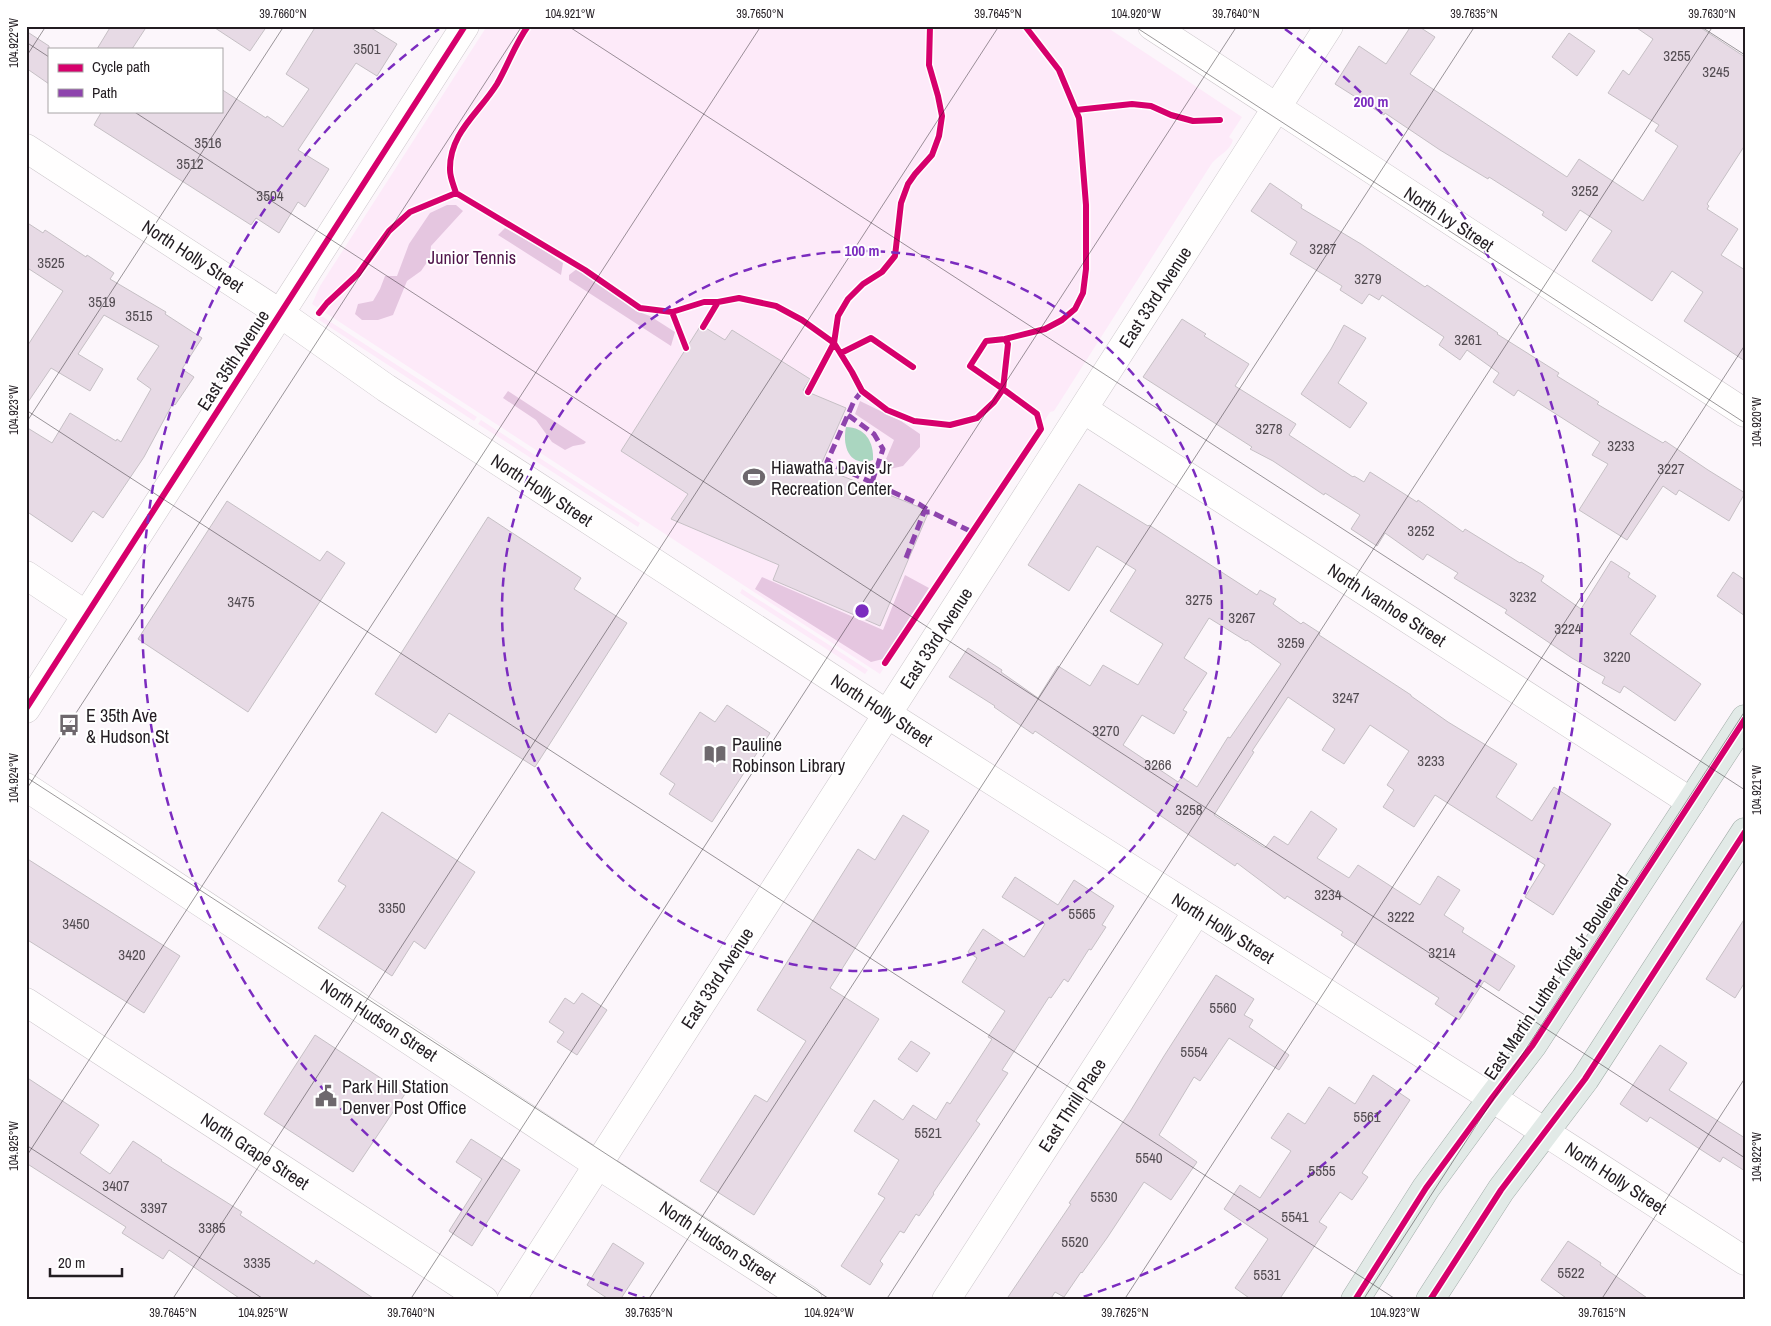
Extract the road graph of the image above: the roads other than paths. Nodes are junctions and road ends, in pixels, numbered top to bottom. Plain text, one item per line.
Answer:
1 (465, 26) edge
2 (1152, 26) edge
3 (1329, 26) edge
4 (1276, 107) junction
5 (26, 148) edge
6 (281, 314) junction
7 (1083, 409) junction
8 (1745, 413) edge
9 (26, 575) edge
10 (86, 614) junction
11 (26, 709) edge
12 (887, 714) junction
13 (1745, 719) edge
14 (26, 788) edge
15 (1691, 802) junction
16 (1745, 832) edge
17 (1197, 911) junction
18 (26, 1002) edge
19 (1492, 1098) junction
20 (1545, 1132) junction
21 (598, 1164) junction
22 (1745, 1262) edge
23 (484, 1300) edge
24 (511, 1300) edge
25 (808, 1300) edge
26 (946, 1300) edge
27 (1355, 1300) edge
28 (1430, 1300) edge

1 - 6 street, East 35th Avenue
2 - 4 street, North Ivy Street
3 - 4 street, East 33rd Avenue
4 - 7 street, East 33rd Avenue
4 - 8 street, North Ivy Street
5 - 6 street, North Holly Street
6 - 10 street, East 35th Avenue
6 - 12 street, North Holly Street
7 - 12 street, East 33rd Avenue
7 - 15 street, North Ivanhoe Street
9 - 10 street
10 - 11 street, East 35th Avenue
12 - 17 street, North Holly Street
12 - 21 street, East 33rd Avenue
13 - 15 main road, East Martin Luther King Jr Boulevard
14 - 21 street, North Hudson Street
15 - 19 main road, East Martin Luther King Jr Boulevard
16 - 20 main road
17 - 19 street, North Holly Street
17 - 26 street, East Thrill Place
18 - 23 street, North Grape Street
19 - 20 street, North Holly Street
19 - 27 main road, East Martin Luther King Jr Boulevard
20 - 22 street, North Holly Street
20 - 28 main road
21 - 24 street, East 33rd Avenue
21 - 25 street, North Hudson Street

